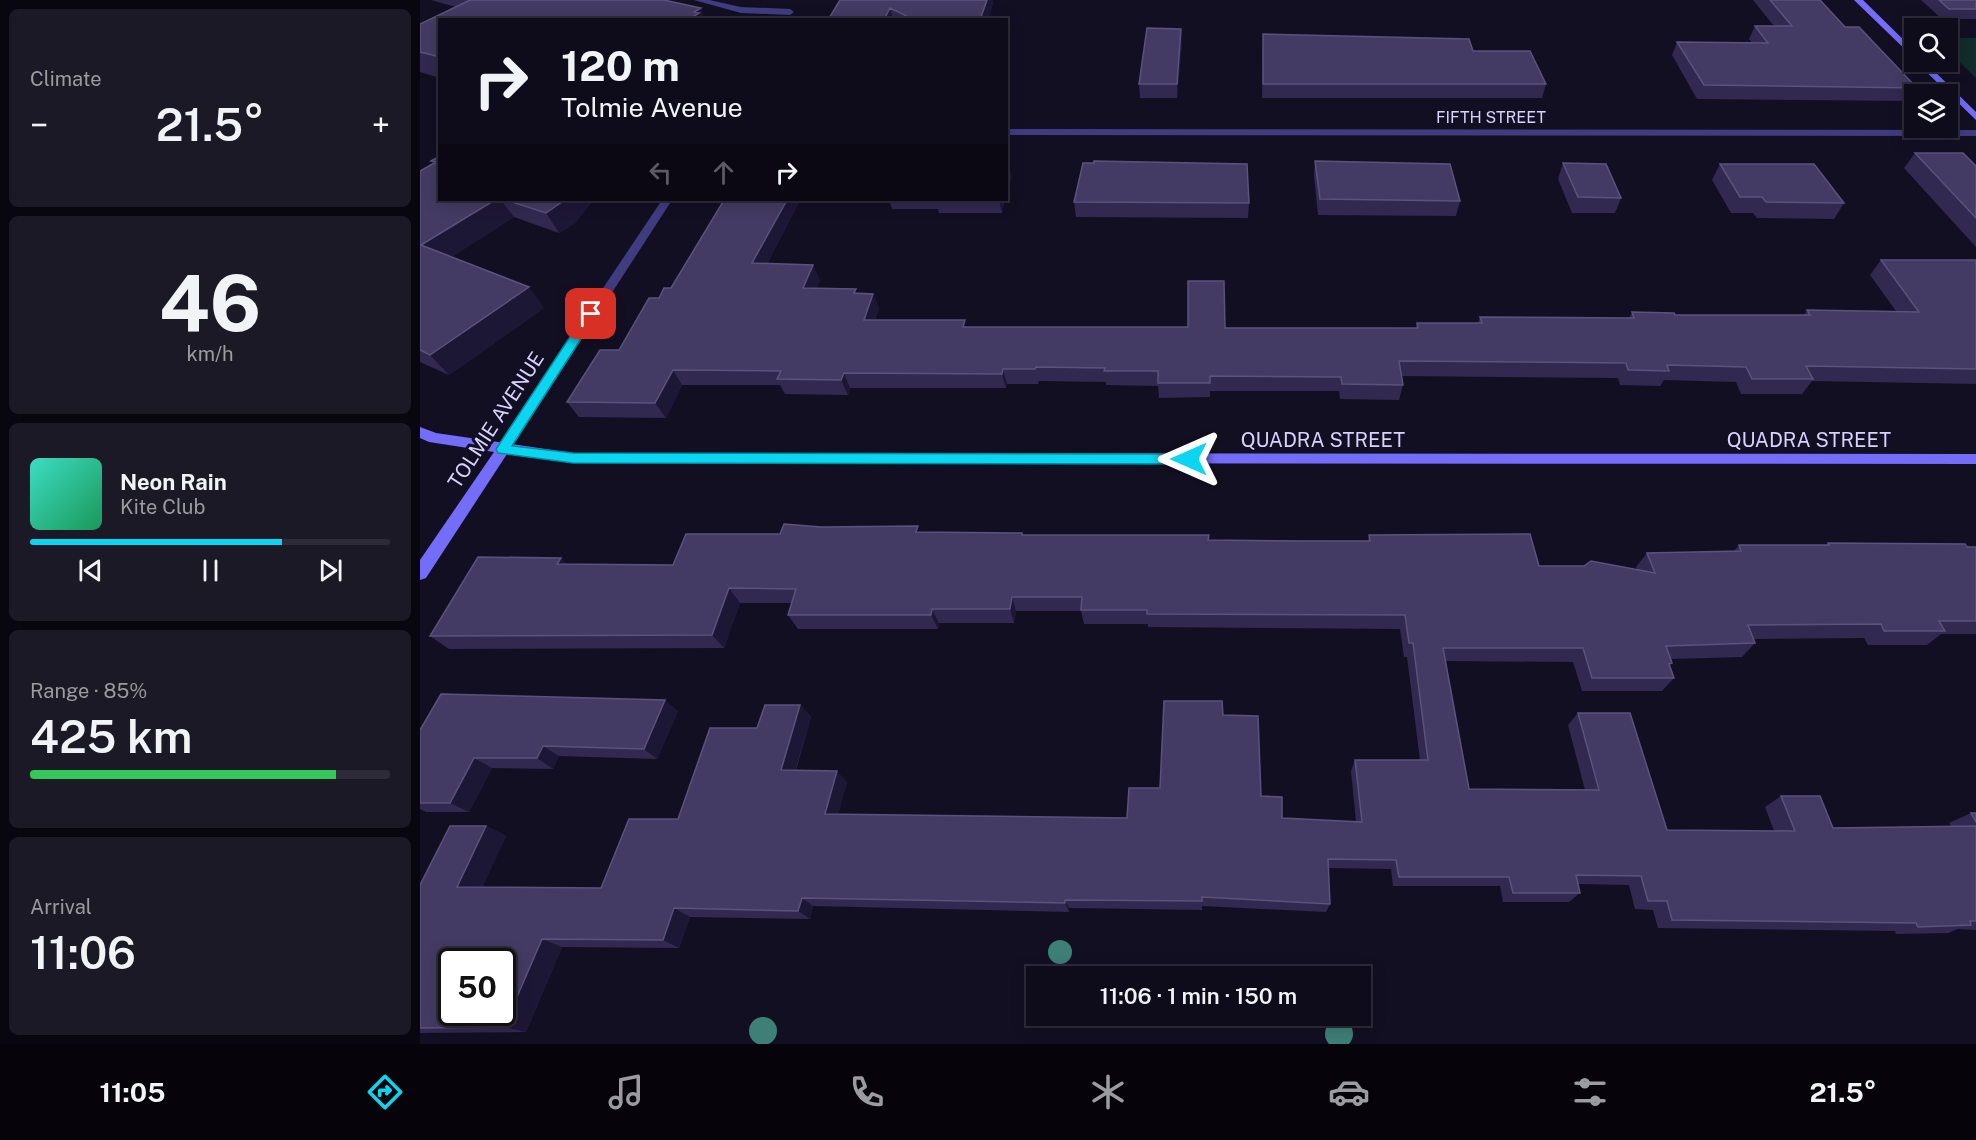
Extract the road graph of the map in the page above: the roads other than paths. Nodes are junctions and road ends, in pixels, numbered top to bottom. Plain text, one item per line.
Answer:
1 (698, 0) edge
2 (1858, 0) edge
3 (790, 12) edge
4 (1904, 46) edge
5 (1930, 72) edge
6 (1976, 117) edge
7 (1008, 132) edge
8 (1976, 132) edge
9 (665, 201) edge
10 (420, 432) edge
11 (502, 449) junction
12 (1976, 459) edge
13 (420, 573) edge

1 - 3 street
2 - 4 main road
5 - 6 main road
7 - 8 street, FIFTH STREET
9 - 11 street, TOLMIE AVENUE
10 - 11 main road, QUADRA STREET
11 - 12 main road, QUADRA STREET
11 - 13 main road, TOLMIE AVENUE

